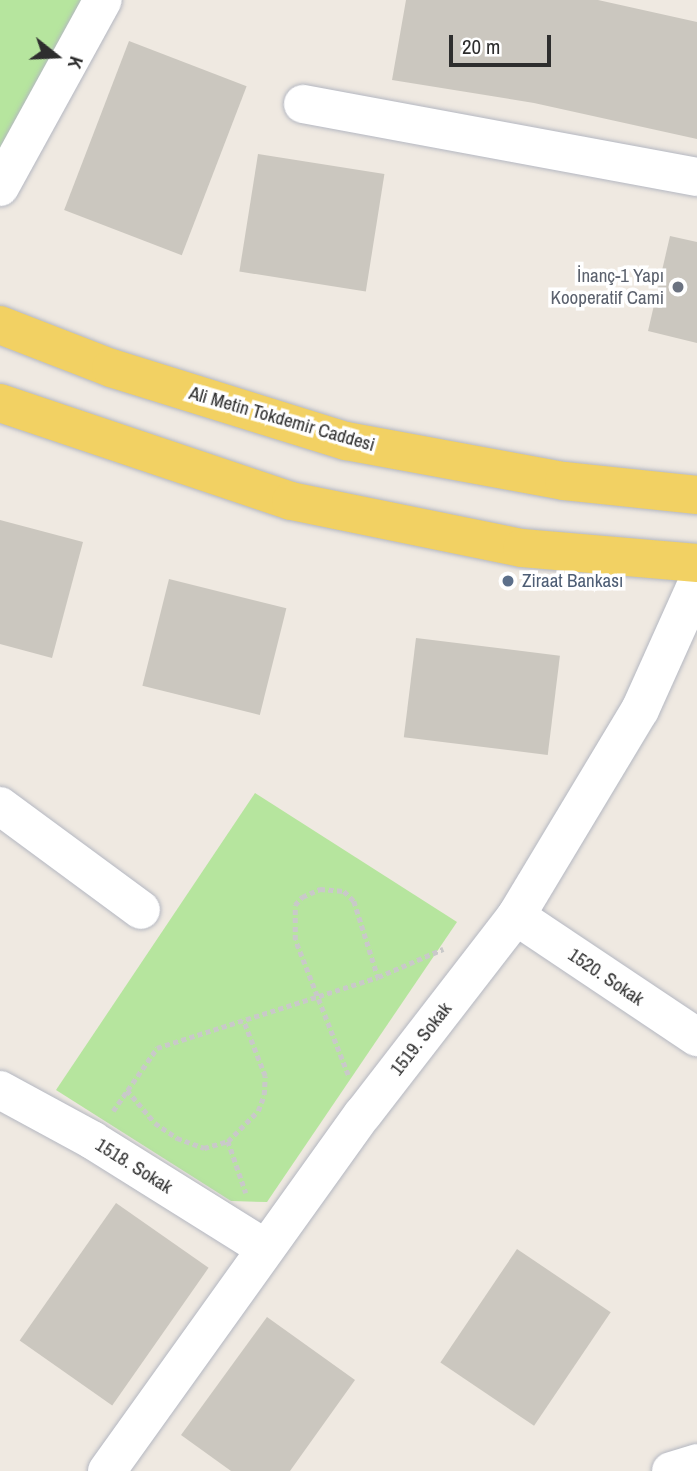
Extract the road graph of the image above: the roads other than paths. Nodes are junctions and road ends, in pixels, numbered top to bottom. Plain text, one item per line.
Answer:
1 (103, 0) edge
2 (303, 104) dead end
3 (697, 177) edge
4 (0, 187) edge
5 (0, 325) edge
6 (0, 403) edge
7 (697, 495) edge
8 (697, 563) edge
9 (697, 583) edge
10 (0, 806) edge
11 (141, 910) dead end
12 (516, 916) junction
13 (697, 1037) edge
14 (0, 1090) edge
15 (265, 1248) junction
16 (697, 1463) edge
17 (107, 1471) edge
18 (671, 1471) edge

1 - 4 street
2 - 3 street
5 - 7 main road, Ali Metin Tokdemir Caddesi
6 - 8 main road
9 - 12 street, 1519. Sokak
10 - 11 street
12 - 13 street, 1520. Sokak
12 - 15 street, 1519. Sokak
14 - 15 street, 1518. Sokak
15 - 17 street, 1519. Sokak
16 - 18 street

